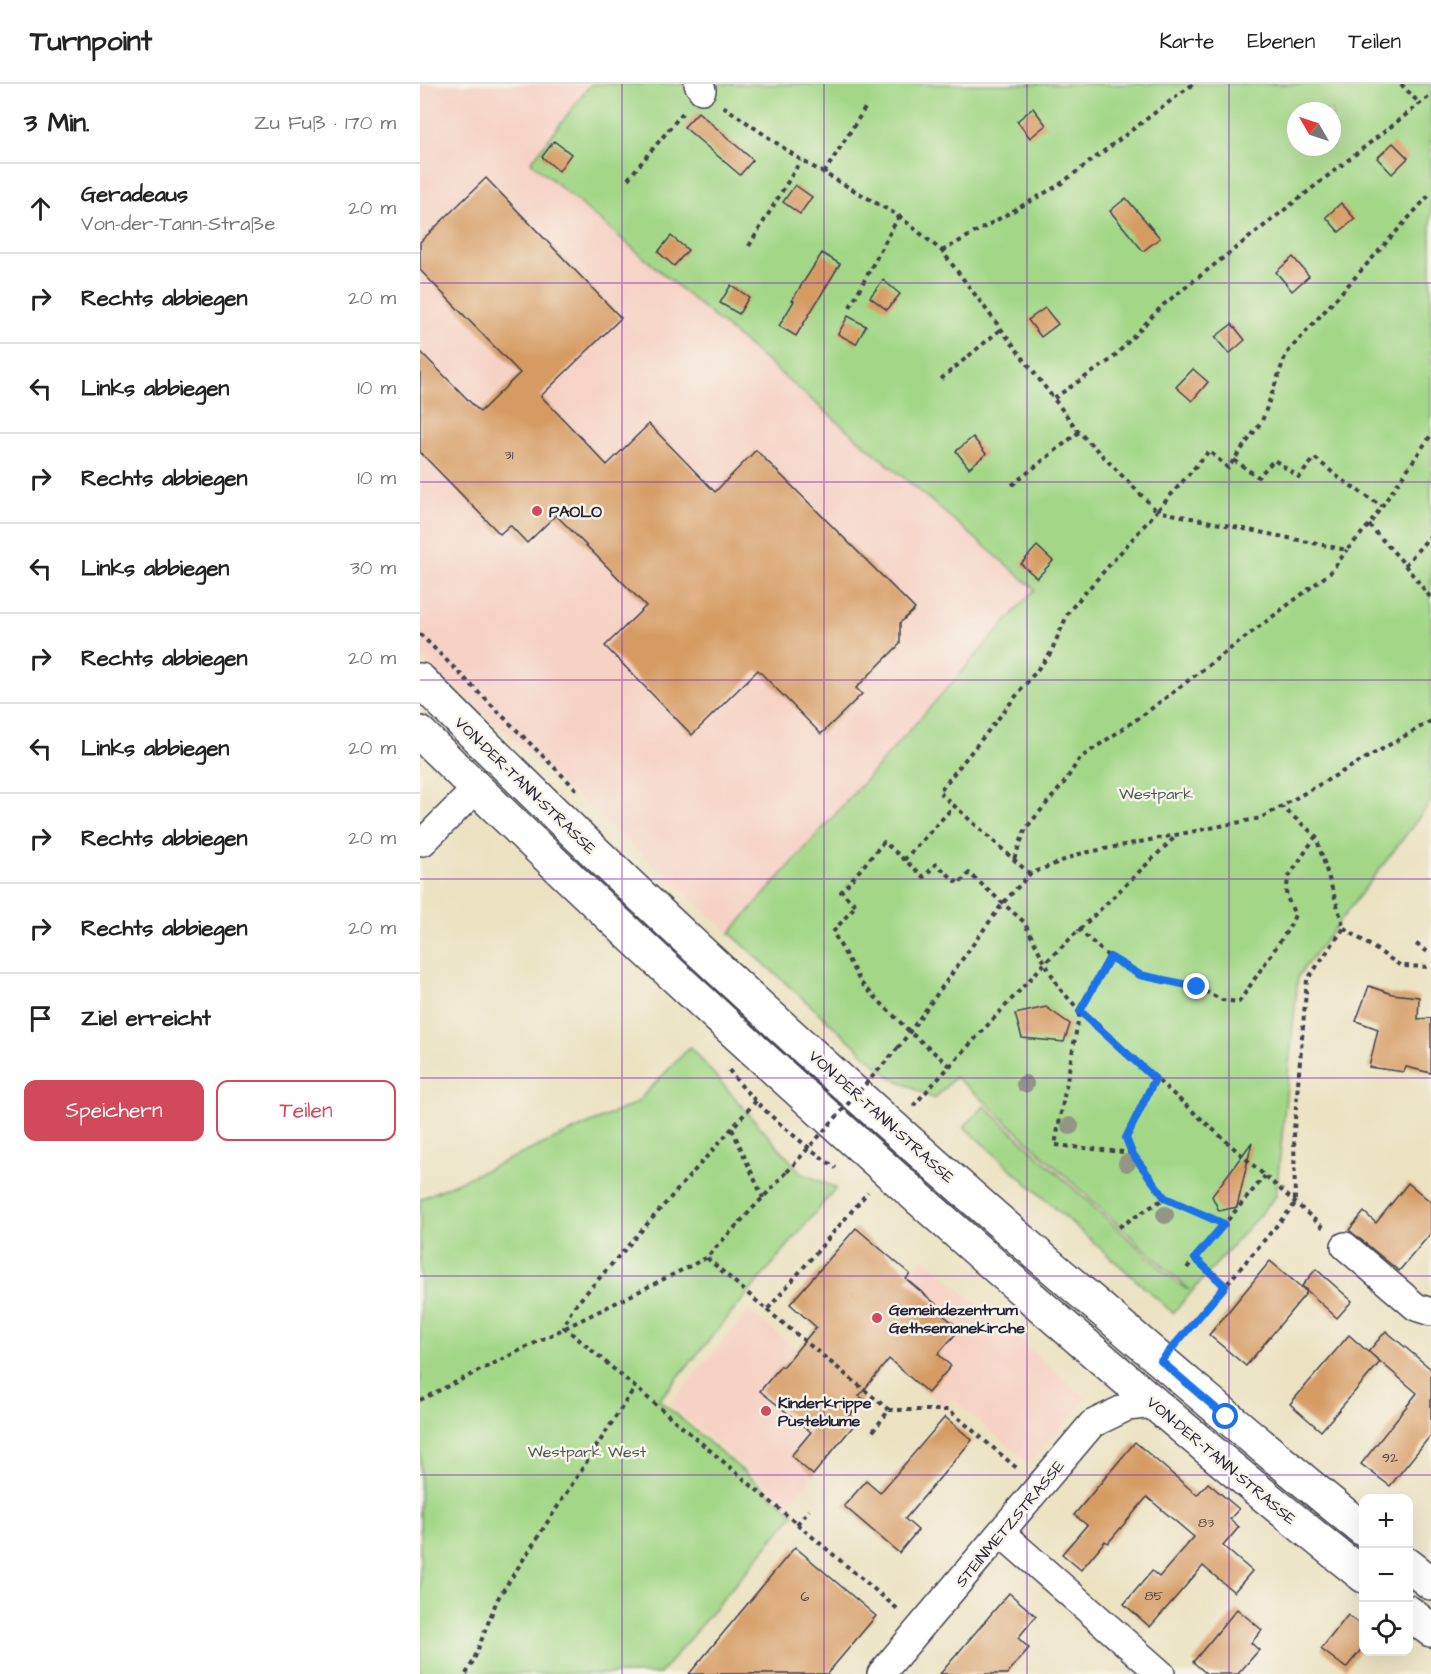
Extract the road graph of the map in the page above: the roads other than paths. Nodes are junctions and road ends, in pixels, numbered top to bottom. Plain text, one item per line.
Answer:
1 (420, 680) edge
2 (420, 733) edge
3 (476, 789) junction
4 (423, 842) dead end
5 (1345, 1246) road end
6 (1431, 1312) edge
7 (1155, 1404) junction
8 (1359, 1526) edge
9 (1001, 1533) junction
10 (1413, 1570) edge
11 (1359, 1572) edge
12 (1431, 1583) edge
13 (1413, 1616) edge
14 (1431, 1630) edge
15 (881, 1674) edge
16 (1161, 1674) edge

1 - 8 main road, VON-DER-TANN-STRASSE
2 - 3 main road, VON-DER-TANN-STRASSE
3 - 4 street
3 - 7 main road, VON-DER-TANN-STRASSE
5 - 6 street
7 - 9 street, STEINMETZSTRASSE
7 - 11 main road, VON-DER-TANN-STRASSE
9 - 15 street, STEINMETZSTRASSE
9 - 16 street
10 - 12 main road
13 - 14 main road

